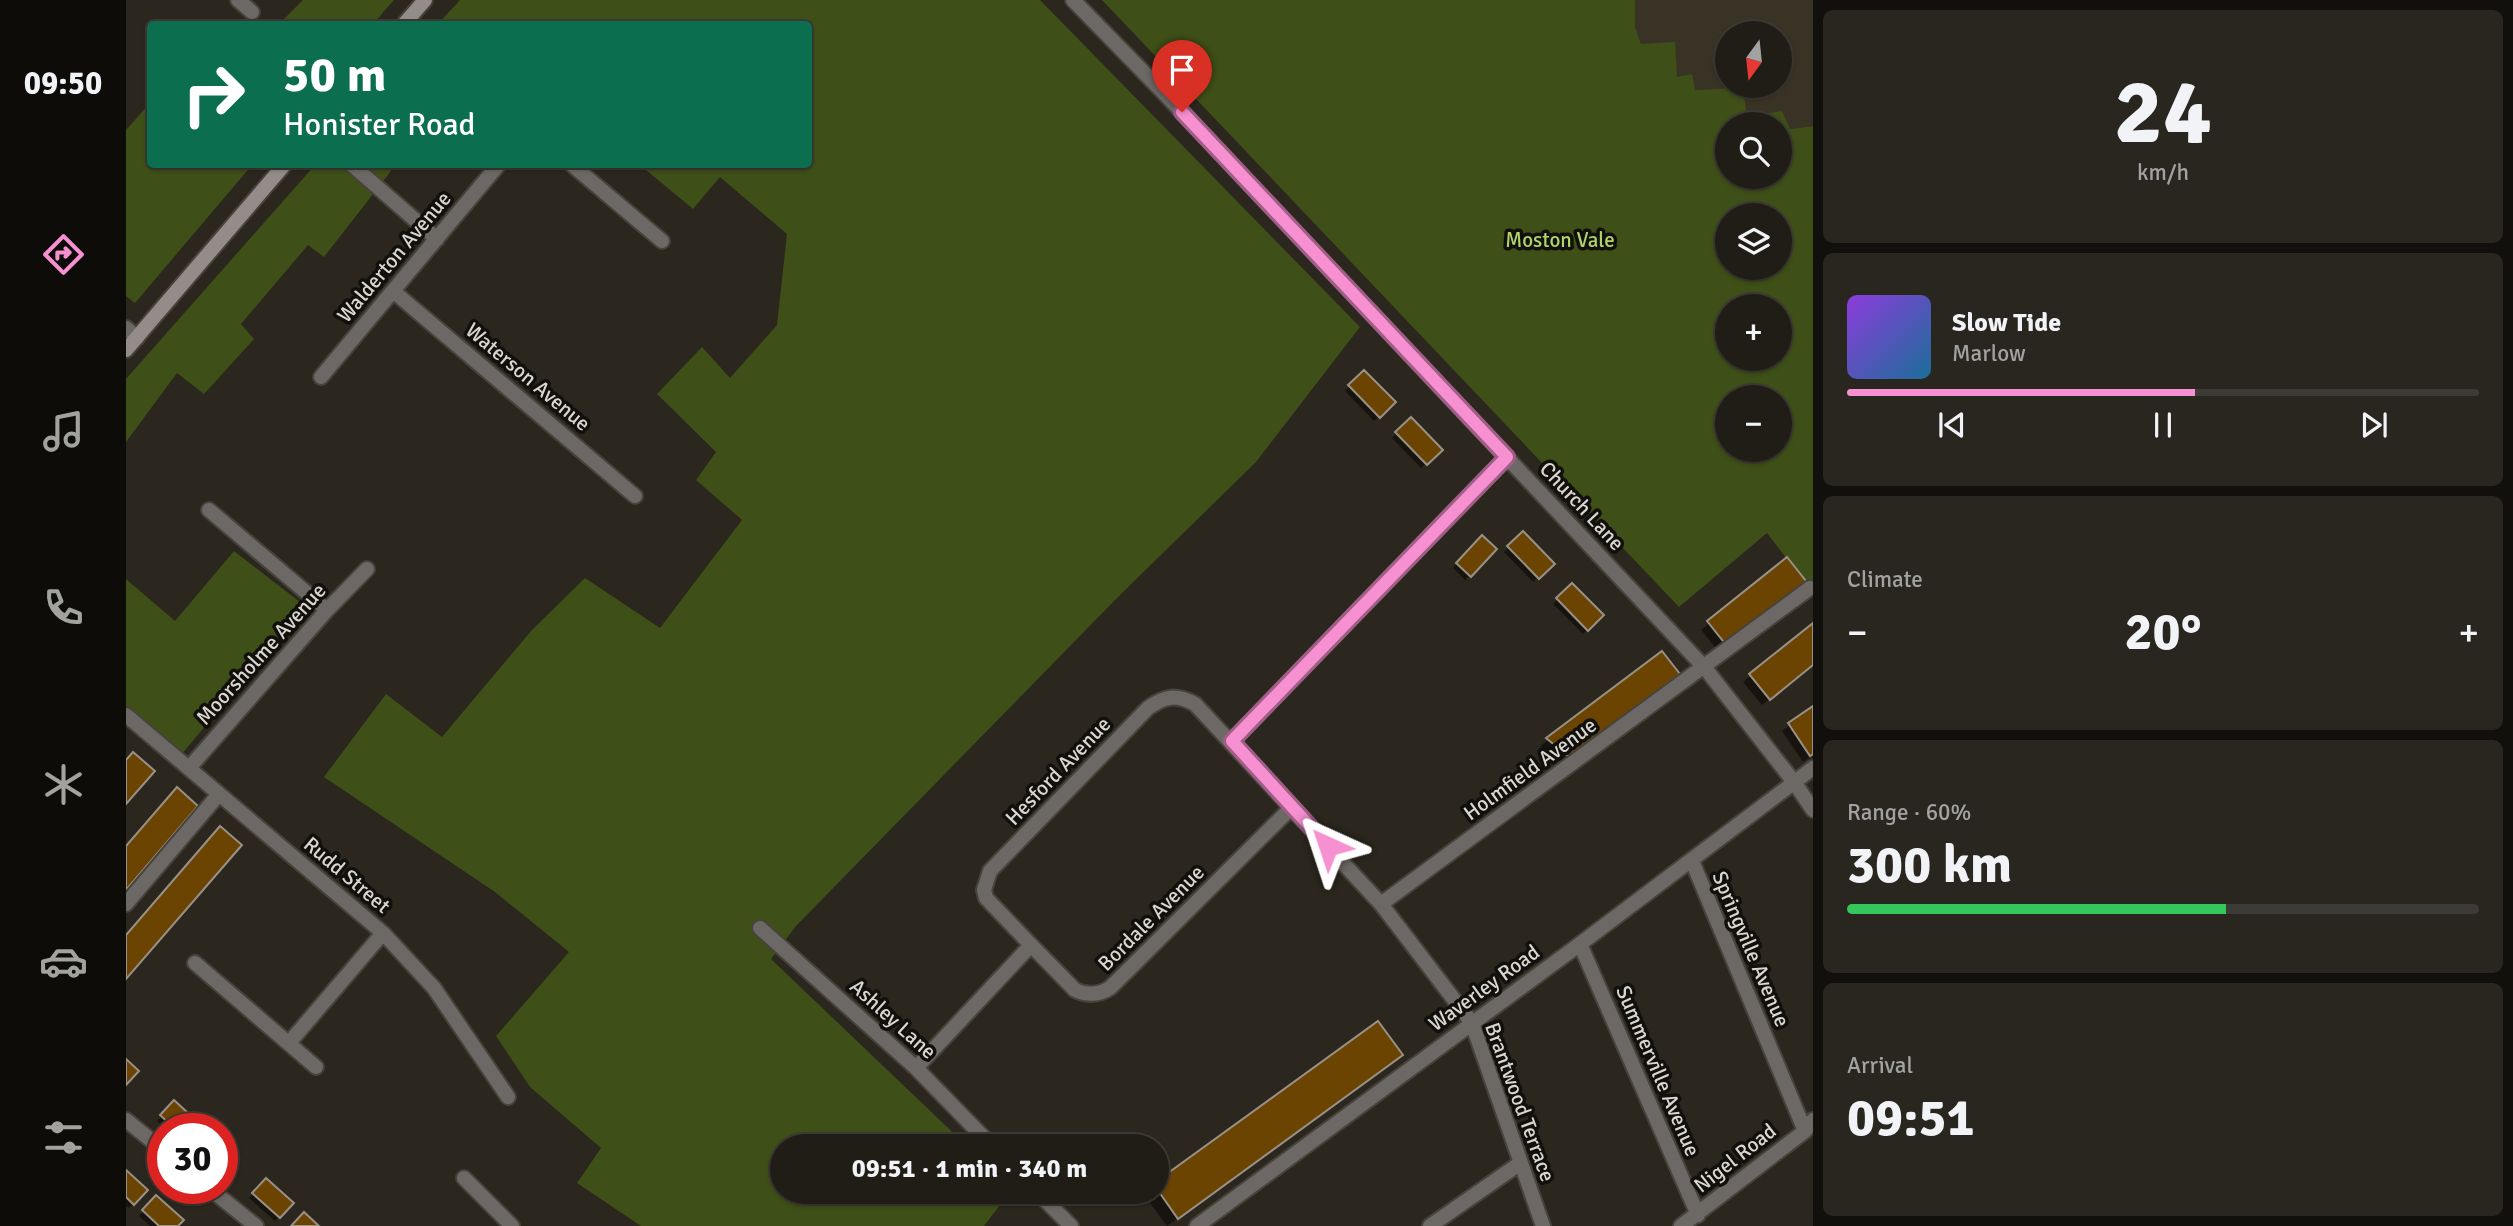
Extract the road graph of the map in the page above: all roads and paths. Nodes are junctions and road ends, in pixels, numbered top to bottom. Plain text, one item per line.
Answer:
1 (238, 0) edge
2 (425, 0) edge
3 (1073, 0) edge
4 (251, 12) dead end
5 (407, 21) edge
6 (281, 168) edge
7 (356, 168) edge
8 (496, 168) edge
9 (576, 168) edge
10 (437, 239) junction
11 (662, 241) dead end
12 (393, 291) junction
13 (132, 333) edge
14 (126, 350) edge
15 (321, 377) dead end
16 (1507, 457) junction
17 (635, 496) dead end
18 (209, 510) dead end
19 (367, 569) dead end
20 (1810, 589) dead end
21 (327, 610) junction
22 (1705, 668) junction
23 (128, 720) edge
24 (1232, 741) junction
25 (189, 768) junction
26 (1813, 768) edge
27 (1794, 782) junction
28 (219, 794) junction
29 (1292, 807) junction
30 (1813, 810) edge
31 (1692, 861) junction
32 (126, 904) edge
33 (1381, 905) junction
34 (760, 928) dead end
35 (383, 933) junction
36 (1580, 944) junction
37 (1031, 945) junction
38 (195, 963) dead end
39 (1472, 1023) junction
40 (289, 1043) junction
41 (316, 1067) dead end
42 (916, 1068) junction
43 (508, 1097) dead end
44 (126, 1120) edge
45 (1809, 1125) edge
46 (980, 1134) edge
47 (147, 1137) edge
48 (1519, 1164) junction
49 (464, 1178) dead end
50 (229, 1204) edge
51 (1049, 1204) edge
52 (1698, 1215) junction
53 (256, 1226) edge
54 (512, 1226) edge
55 (1071, 1226) edge
56 (1197, 1226) edge
57 (1430, 1226) edge
58 (1543, 1226) edge
59 (1681, 1226) edge

1 - 4 street
2 - 5 main road
3 - 16 street, Church Lane
6 - 13 main road
7 - 10 street
8 - 10 street, Walderton Avenue
9 - 11 street
10 - 12 street, Walderton Avenue
12 - 15 street, Walderton Avenue
12 - 17 street, Waterson Avenue
13 - 14 main road
16 - 22 street, Church Lane
16 - 24 street
18 - 21 street
19 - 21 street, Moorsholme Avenue
20 - 22 street, Holmfield Avenue
21 - 25 street, Moorsholme Avenue
22 - 27 street, Church Lane
22 - 33 street, Holmfield Avenue
23 - 25 street, Rudd Street
24 - 29 street, Brantwood Terrace
24 - 37 street, Hesford Avenue
25 - 28 street, Rudd Street
26 - 27 street, Waverley Road
27 - 30 street, Church Lane
27 - 31 street, Waverley Road
28 - 32 street
28 - 35 street, Rudd Street
29 - 33 street, Brantwood Terrace
29 - 37 street, Bordale Avenue
31 - 36 street, Waverley Road
31 - 45 street, Springville Avenue
33 - 39 street, Brantwood Terrace
34 - 42 street, Ashley Lane
35 - 40 street
35 - 43 street, Rudd Street
36 - 39 street, Waverley Road
36 - 52 street, Summerville Avenue
37 - 42 street
38 - 40 street
39 - 48 street, Brantwood Terrace
39 - 56 street, Waverley Road
40 - 41 street
42 - 46 street, Ashley Lane
44 - 47 street
45 - 52 street, Nigel Road
48 - 57 street
48 - 58 street, Brantwood Terrace
49 - 54 street
50 - 53 street
51 - 55 street
52 - 59 street, Nigel Road

